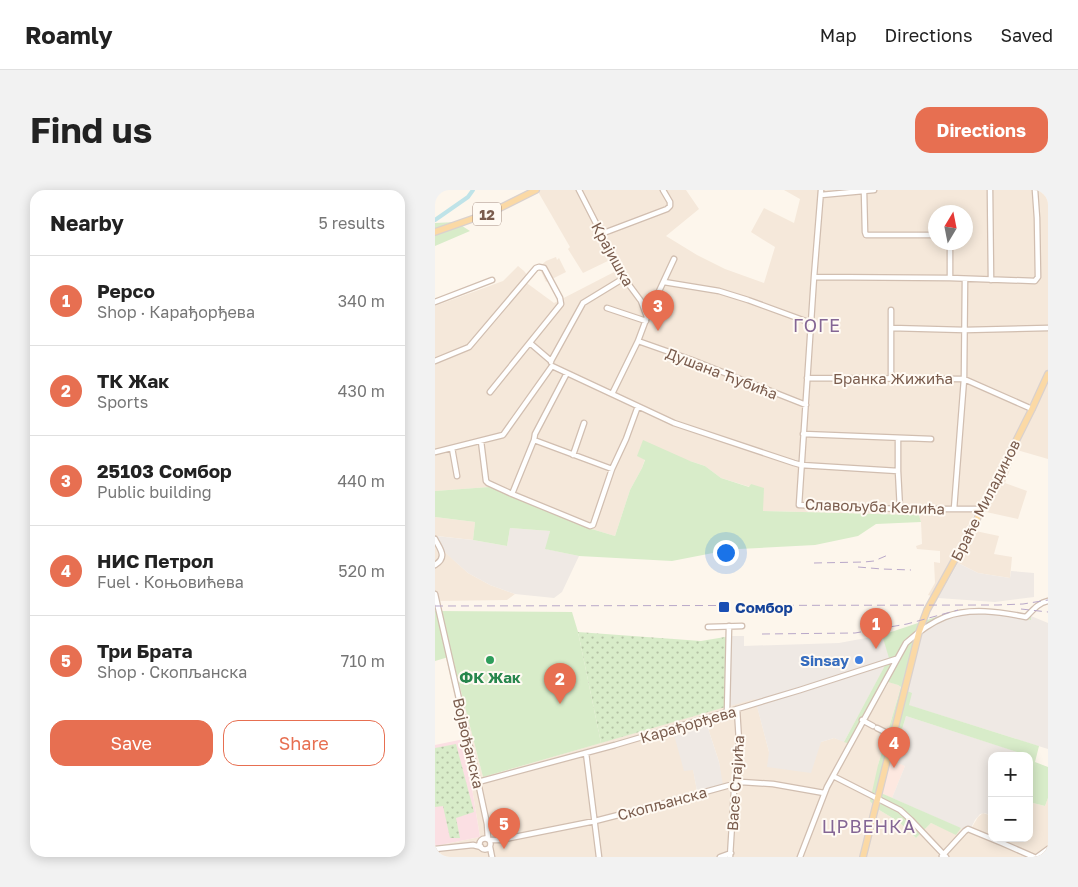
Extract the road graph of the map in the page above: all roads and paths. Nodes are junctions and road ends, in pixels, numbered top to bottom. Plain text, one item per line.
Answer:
1 (536, 190) edge
2 (579, 190) edge
3 (663, 190) edge
4 (875, 190) edge
5 (990, 190) edge
6 (1035, 190) edge
7 (864, 191) edge
8 (821, 193) edge
9 (435, 232) edge
10 (601, 234) junction
11 (928, 235) edge
12 (949, 250) edge
13 (674, 259) dead end
14 (814, 277) junction
15 (624, 278) junction
16 (950, 278) junction
17 (965, 279) junction
18 (492, 280) dead end
19 (991, 280) junction
20 (663, 282) junction
21 (435, 302) edge
22 (607, 308) dead end
23 (891, 310) dead end
24 (647, 319) junction
25 (811, 323) junction
26 (891, 328) junction
27 (1048, 328) edge
28 (965, 330) junction
29 (638, 341) junction
30 (530, 343) junction
31 (435, 361) edge
32 (552, 363) junction
33 (567, 373) junction
34 (1048, 374) edge
35 (807, 378) junction
36 (891, 378) junction
37 (964, 379) junction
38 (490, 392) dead end
39 (612, 394) junction
40 (806, 405) junction
41 (638, 406) junction
42 (1032, 409) junction
43 (584, 423) dead end
44 (803, 434) junction
45 (898, 438) junction
46 (931, 439) dead end
47 (534, 440) junction
48 (481, 441) junction
49 (452, 448) junction
50 (435, 452) edge
51 (573, 454) junction
52 (801, 465) junction
53 (612, 469) junction
54 (898, 471) junction
55 (457, 476) dead end
56 (513, 494) junction
57 (954, 508) junction
58 (900, 509) junction
59 (983, 509) junction
60 (435, 539) edge
61 (435, 565) edge
62 (435, 597) edge
63 (1048, 601) edge
64 (437, 613) edge
65 (708, 626) dead end
66 (729, 626) junction
67 (741, 626) dead end
68 (920, 629) junction
69 (897, 658) junction
70 (737, 710) junction
71 (727, 712) junction
72 (863, 720) junction
73 (893, 736) junction
74 (586, 753) junction
75 (833, 776) junction
76 (478, 782) junction
77 (735, 784) junction
78 (824, 793) junction
79 (877, 798) junction
80 (595, 820) junction
81 (487, 842) junction
82 (473, 845) junction
83 (483, 848) junction
84 (435, 849) edge
85 (1048, 850) edge
86 (731, 855) edge
87 (944, 856) edge
88 (436, 857) edge
89 (491, 857) edge
90 (599, 857) edge
91 (720, 857) edge
92 (800, 857) edge
93 (863, 857) edge
94 (1036, 857) edge

1 - 9 main road, 12
2 - 10 street, Крајишка
3 - 10 street
4 - 7 street
5 - 19 street
6 - 19 street
7 - 8 street
7 - 11 street
8 - 14 street
10 - 15 street, Крајишка
12 - 16 street
13 - 20 street
14 - 16 street
14 - 25 street
15 - 24 street, Крајишка
15 - 32 street
16 - 17 street
17 - 19 street
17 - 28 street
18 - 21 street
20 - 24 street
20 - 25 street
22 - 24 street
23 - 26 street
24 - 29 street
25 - 35 street
26 - 28 street
26 - 36 street
27 - 28 street
28 - 37 street
29 - 39 street
29 - 40 street, Душана Ћубића
30 - 31 street
30 - 32 street
30 - 38 street
32 - 33 street
32 - 48 street
33 - 39 street
33 - 47 street
34 - 42 main road, Браће Миладинов
35 - 36 street, Бранка Жижића
35 - 40 street
36 - 37 street, Бранка Жижића
37 - 42 street, Бранка Жижића
37 - 57 street
39 - 41 street
40 - 44 street
41 - 52 street
41 - 53 street
42 - 59 main road, Браће Миладинов
43 - 51 street
44 - 45 street
44 - 52 street
45 - 46 street
45 - 54 street
47 - 51 street
47 - 56 street
48 - 49 street
48 - 56 street
49 - 50 street
49 - 55 street
51 - 53 street
52 - 54 street
52 - 58 street, Славољуба Келића
53 - 56 street
54 - 58 street
57 - 58 street, Славољуба Келића
57 - 59 street, Славољуба Келића
59 - 68 main road, Браће Миладинов
60 - 61 street
62 - 64 street, Војвођанска
63 - 68 street
64 - 76 street, Војвођанска
65 - 66 street
66 - 67 street
66 - 71 street
68 - 69 street
68 - 73 main road, Браће Миладинов
69 - 70 street, Карађорђева
69 - 72 street
70 - 71 street, Карађорђева
70 - 77 street, Васе Стајића
71 - 74 street, Карађорђева
72 - 73 street
72 - 75 street
73 - 79 main road, Браће Миладинов
74 - 76 street, Карађорђева
74 - 80 street
75 - 78 street
75 - 79 street
76 - 81 street, Војвођанска
77 - 78 street, Скопљанска
77 - 80 street, Скопљанска
77 - 86 street, Васе Стајића
78 - 92 street
79 - 87 street
79 - 93 main road, Браће Миладинов
80 - 81 street, Скопљанска
80 - 90 street
81 - 82 street
81 - 83 street
81 - 83 street
81 - 89 street, Војвођанска
82 - 83 street
82 - 84 street
83 - 89 street, Војвођанска
84 - 88 street
85 - 94 street
86 - 91 street
87 - 94 street

